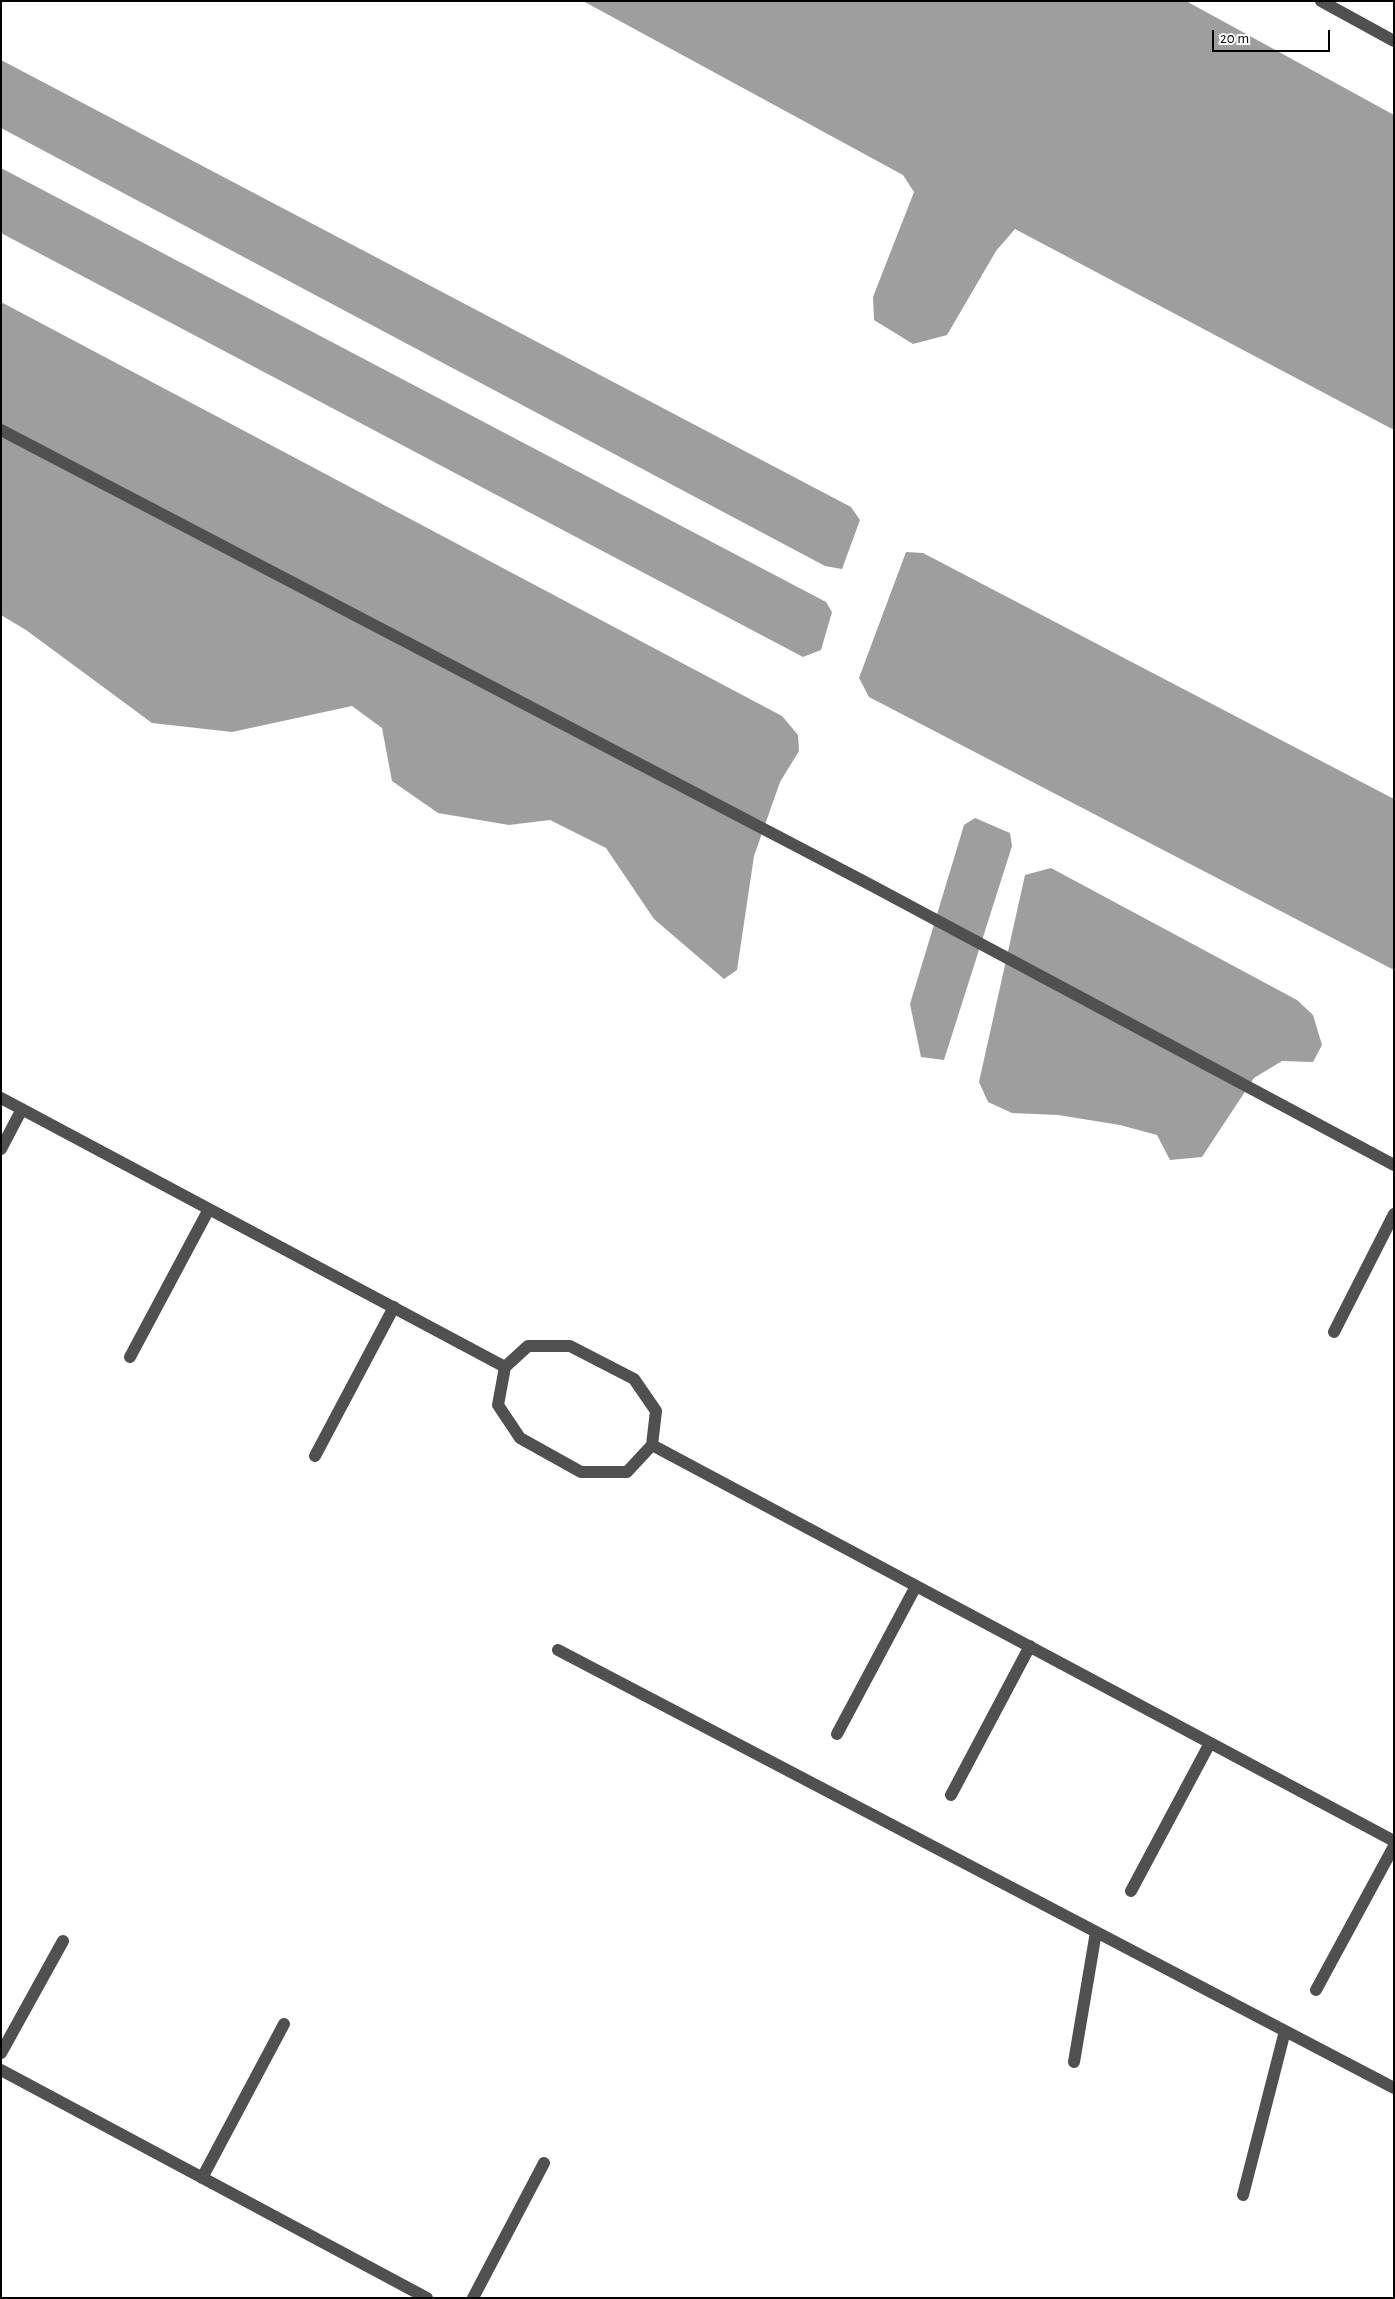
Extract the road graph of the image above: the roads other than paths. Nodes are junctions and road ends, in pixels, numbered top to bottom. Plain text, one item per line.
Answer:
1 (1322, 1) edge
2 (1394, 41) edge
3 (1, 430) edge
4 (1, 1098) edge
5 (22, 1109) junction
6 (1, 1148) edge
7 (1394, 1165) edge
8 (209, 1209) junction
9 (1394, 1214) edge
10 (394, 1307) junction
11 (1334, 1332) dead end
12 (130, 1357) dead end
13 (505, 1367) junction
14 (652, 1445) junction
15 (315, 1456) dead end
16 (916, 1586) junction
17 (1030, 1646) junction
18 (558, 1650) dead end
19 (837, 1734) dead end
20 (1210, 1743) junction
21 (951, 1795) dead end
22 (1394, 1840) edge
23 (1394, 1846) edge
24 (1131, 1891) dead end
25 (1096, 1932) junction
26 (63, 1941) dead end
27 (1316, 1990) dead end
28 (284, 2024) dead end
29 (1285, 2031) junction
30 (1, 2053) edge
31 (1074, 2062) dead end
32 (1, 2070) edge
33 (1394, 2088) edge
34 (544, 2163) dead end
35 (202, 2178) junction
36 (1243, 2195) dead end
37 (427, 2298) edge
38 (473, 2298) edge

1 - 2 street
3 - 7 street
4 - 5 street
5 - 6 street
5 - 8 street
8 - 10 street
8 - 12 street
9 - 11 street
10 - 13 street
10 - 15 street
13 - 14 street
13 - 14 street
14 - 16 street
16 - 17 street
16 - 19 street
17 - 20 street
17 - 21 street
18 - 25 street
20 - 22 street
20 - 24 street
23 - 27 street
25 - 29 street
25 - 31 street
26 - 30 street
28 - 35 street
29 - 33 street
29 - 36 street
32 - 35 street
34 - 38 street
35 - 37 street

